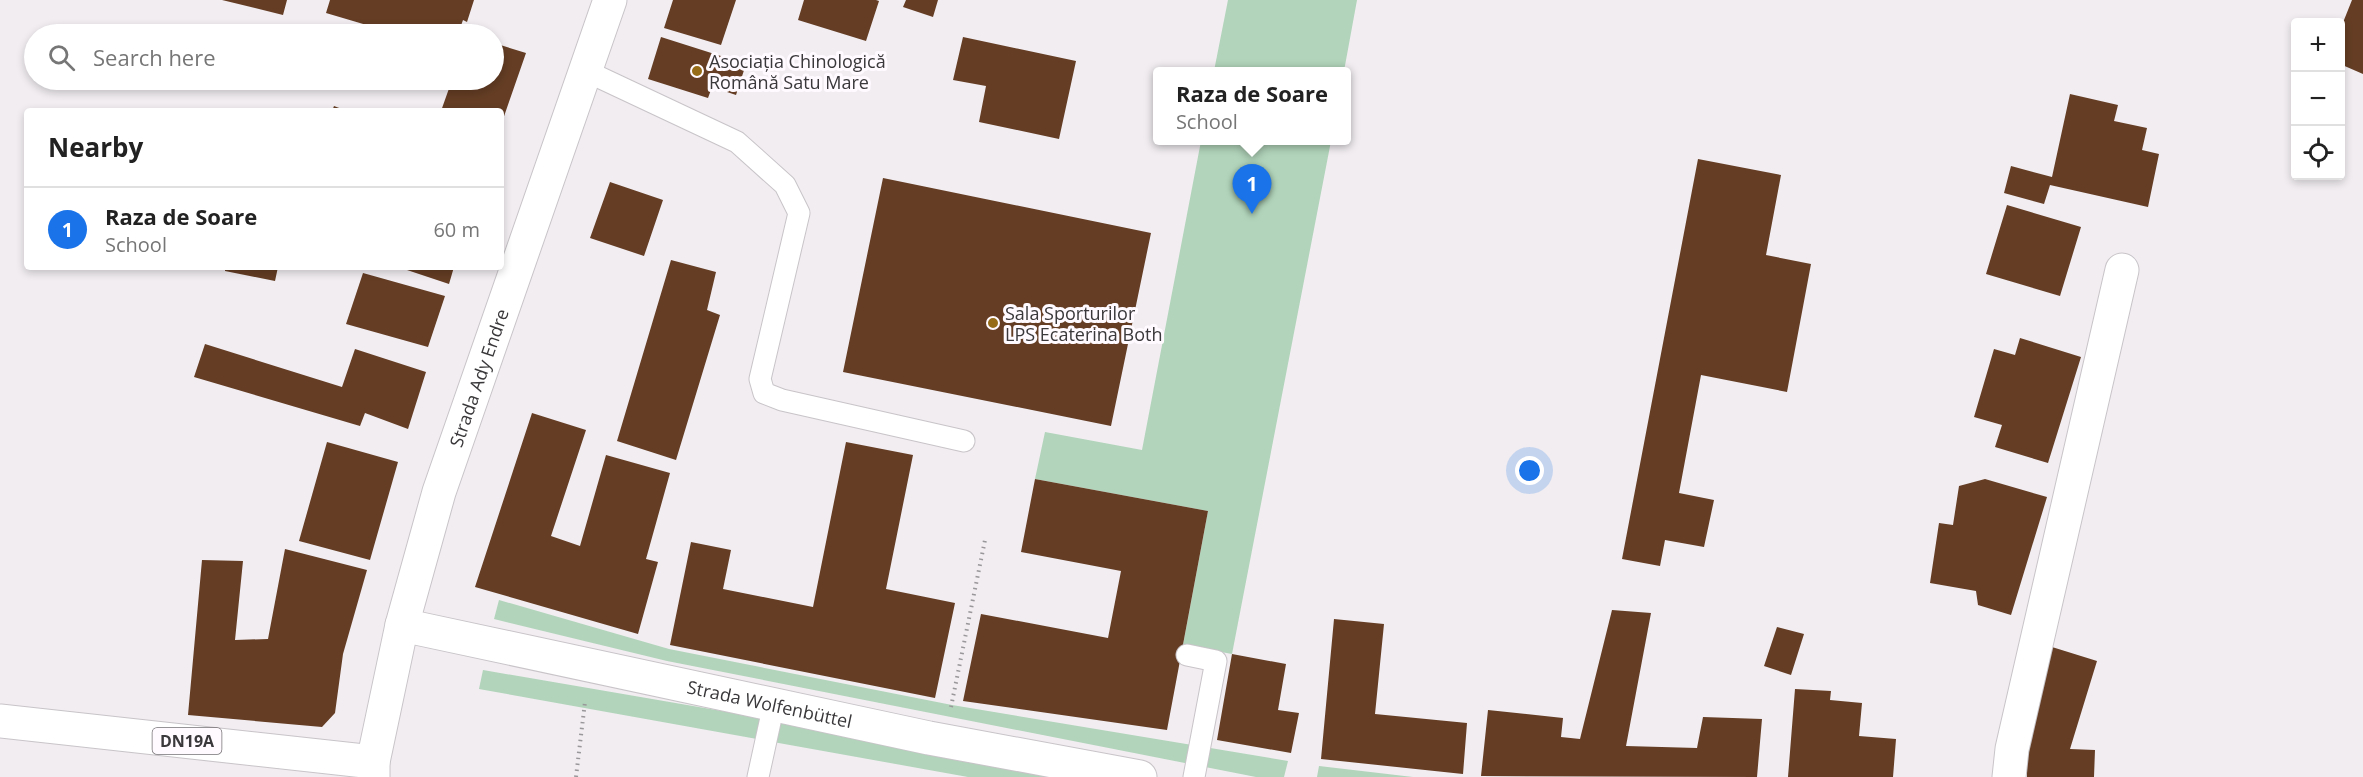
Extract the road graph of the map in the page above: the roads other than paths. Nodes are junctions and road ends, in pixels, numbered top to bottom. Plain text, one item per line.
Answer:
1 (610, 0) edge
2 (586, 71) junction
3 (2122, 270) dead end
4 (964, 441) dead end
5 (402, 625) junction
6 (1187, 655) dead end
7 (774, 704) junction
8 (0, 721) edge
9 (373, 769) edge
10 (758, 777) edge
11 (1140, 777) edge
12 (1194, 777) edge
13 (2009, 777) edge

1 - 2 main road, Strada Ady Endre / DN19A
2 - 4 lane
2 - 5 main road, Strada Ady Endre / DN19A
3 - 13 main road
5 - 7 main road, Strada Wolfenbüttel
5 - 9 main road, Strada Ady Endre / DN19A
6 - 12 lane
7 - 10 lane
7 - 11 main road, Strada Wolfenbüttel
8 - 9 main road, DN19A

